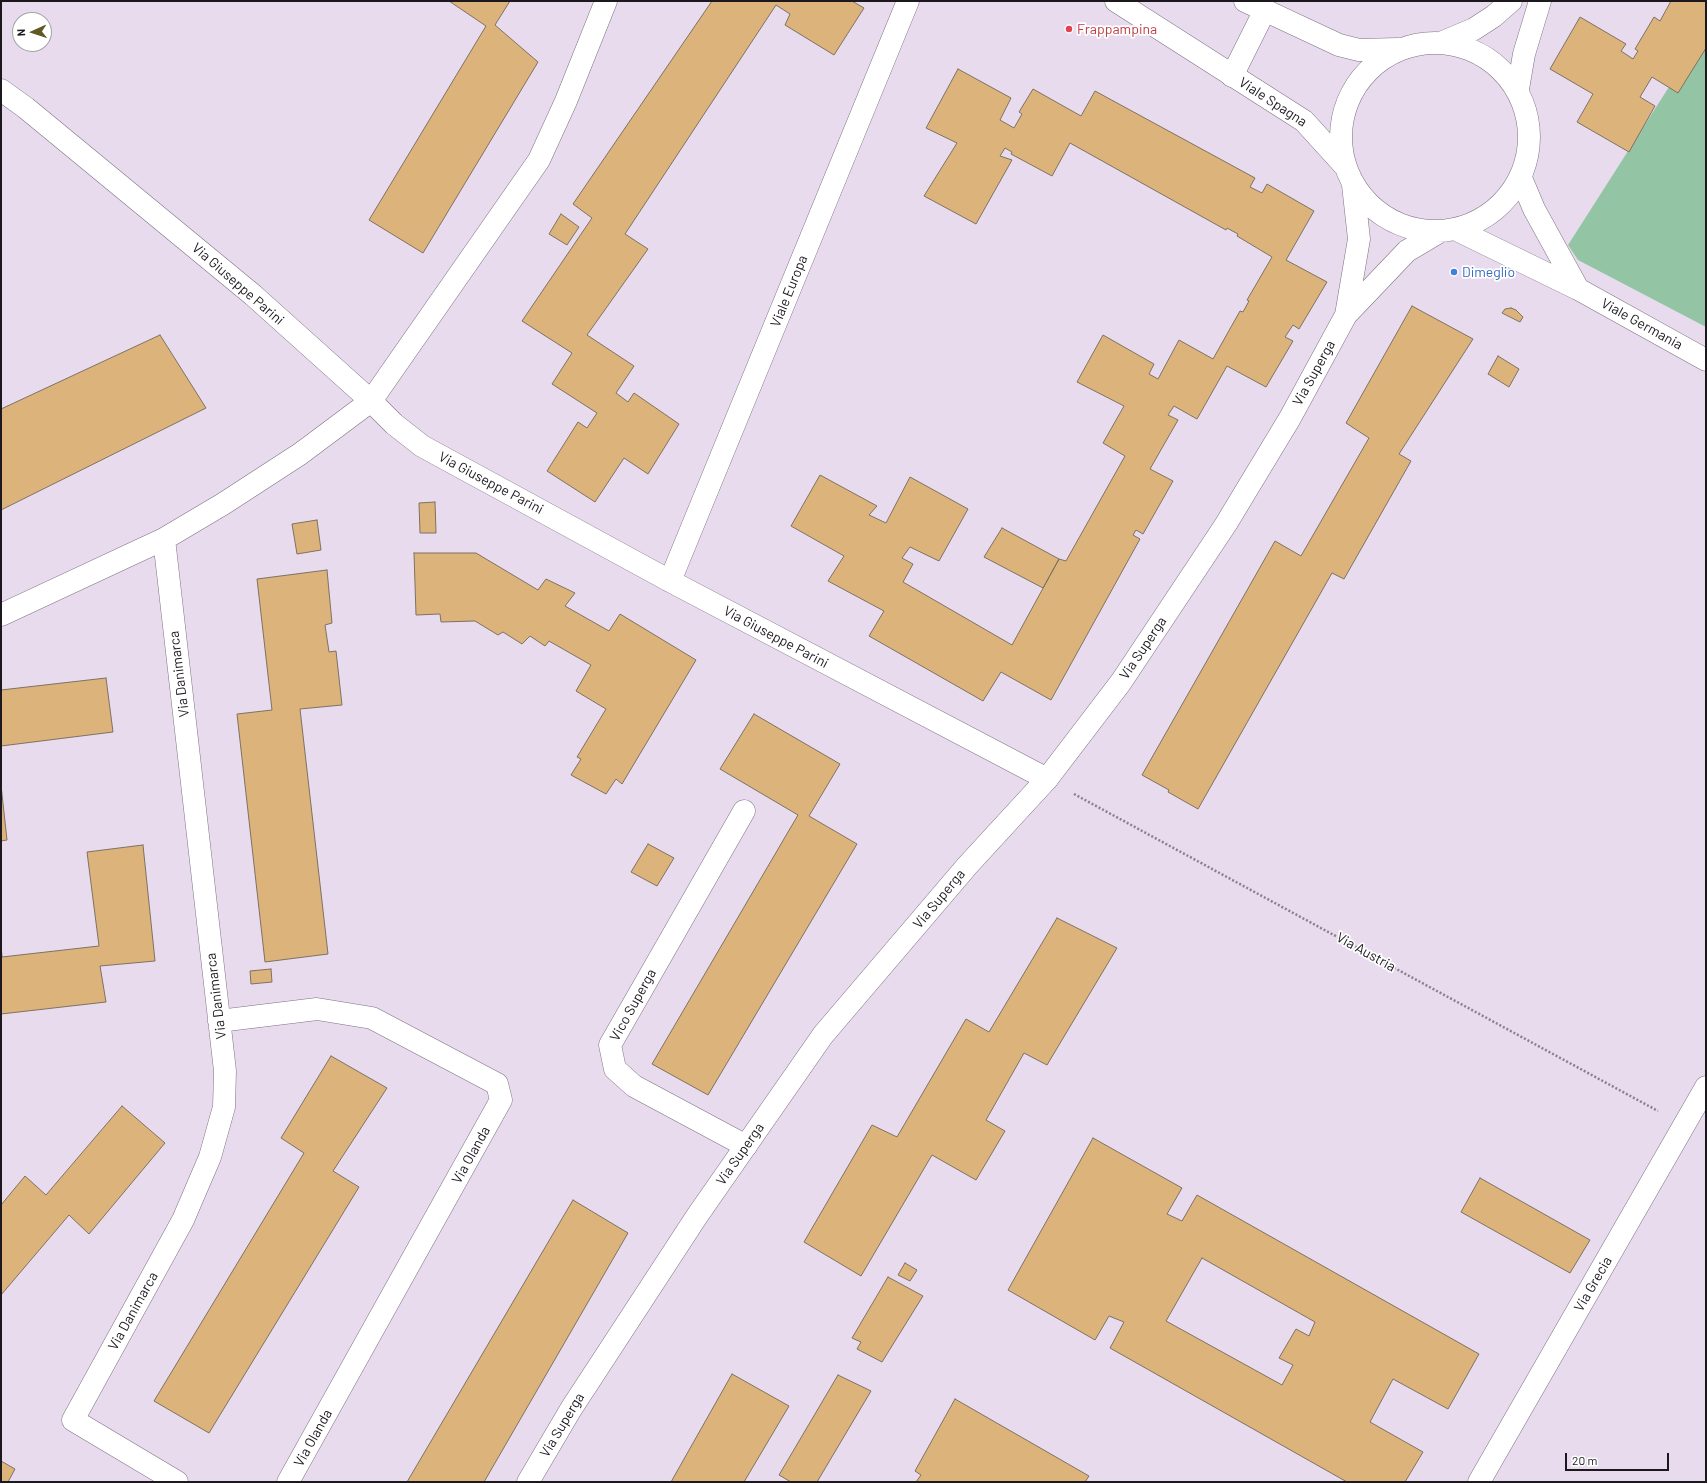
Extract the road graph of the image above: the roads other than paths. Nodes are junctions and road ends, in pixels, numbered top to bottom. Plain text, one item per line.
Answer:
1 (606, 1) edge
2 (908, 1) edge
3 (1116, 1) edge
4 (1245, 1) edge
5 (1511, 1) edge
6 (1540, 1) edge
7 (1265, 10) junction
8 (1443, 42) junction
9 (1398, 49) junction
10 (1232, 76) junction
11 (1518, 89) junction
12 (1, 90) edge
13 (1344, 165) junction
14 (1521, 178) junction
15 (1353, 185) junction
16 (1448, 231) junction
17 (1578, 289) junction
18 (1346, 315) junction
19 (1706, 360) edge
20 (371, 401) junction
21 (164, 539) junction
22 (670, 581) junction
23 (1, 615) edge
24 (1047, 779) junction
25 (744, 812) dead end
26 (219, 1021) junction
27 (1704, 1096) edge
28 (746, 1146) junction
29 (177, 1482) edge
30 (288, 1482) edge
31 (528, 1482) edge
32 (1479, 1482) edge

1 - 20 street
2 - 22 street, Viale Europa
3 - 10 street, Viale Spagna
4 - 7 street
5 - 8 street
6 - 11 street
7 - 9 street
7 - 10 street, Viale Spagna
8 - 9 street
8 - 11 street
9 - 13 street
10 - 13 street, Viale Spagna
11 - 14 street, Via Superga
12 - 20 street, Via Giuseppe Parini
13 - 15 street
14 - 16 street, Via Superga
14 - 17 street
15 - 16 street
15 - 18 street, Via Superga
16 - 17 street, Viale Germania
16 - 18 street, Via Superga
17 - 19 street, Viale Germania
18 - 24 street, Via Superga
20 - 21 street
20 - 22 street, Via Giuseppe Parini
21 - 23 street
21 - 26 street, Via Danimarca
22 - 24 street, Via Giuseppe Parini
24 - 28 street, Via Superga
25 - 28 street, Vico Superga
26 - 29 street, Via Danimarca
26 - 30 street, Via Olanda
27 - 32 street, Via Grecia
28 - 31 street, Via Superga

